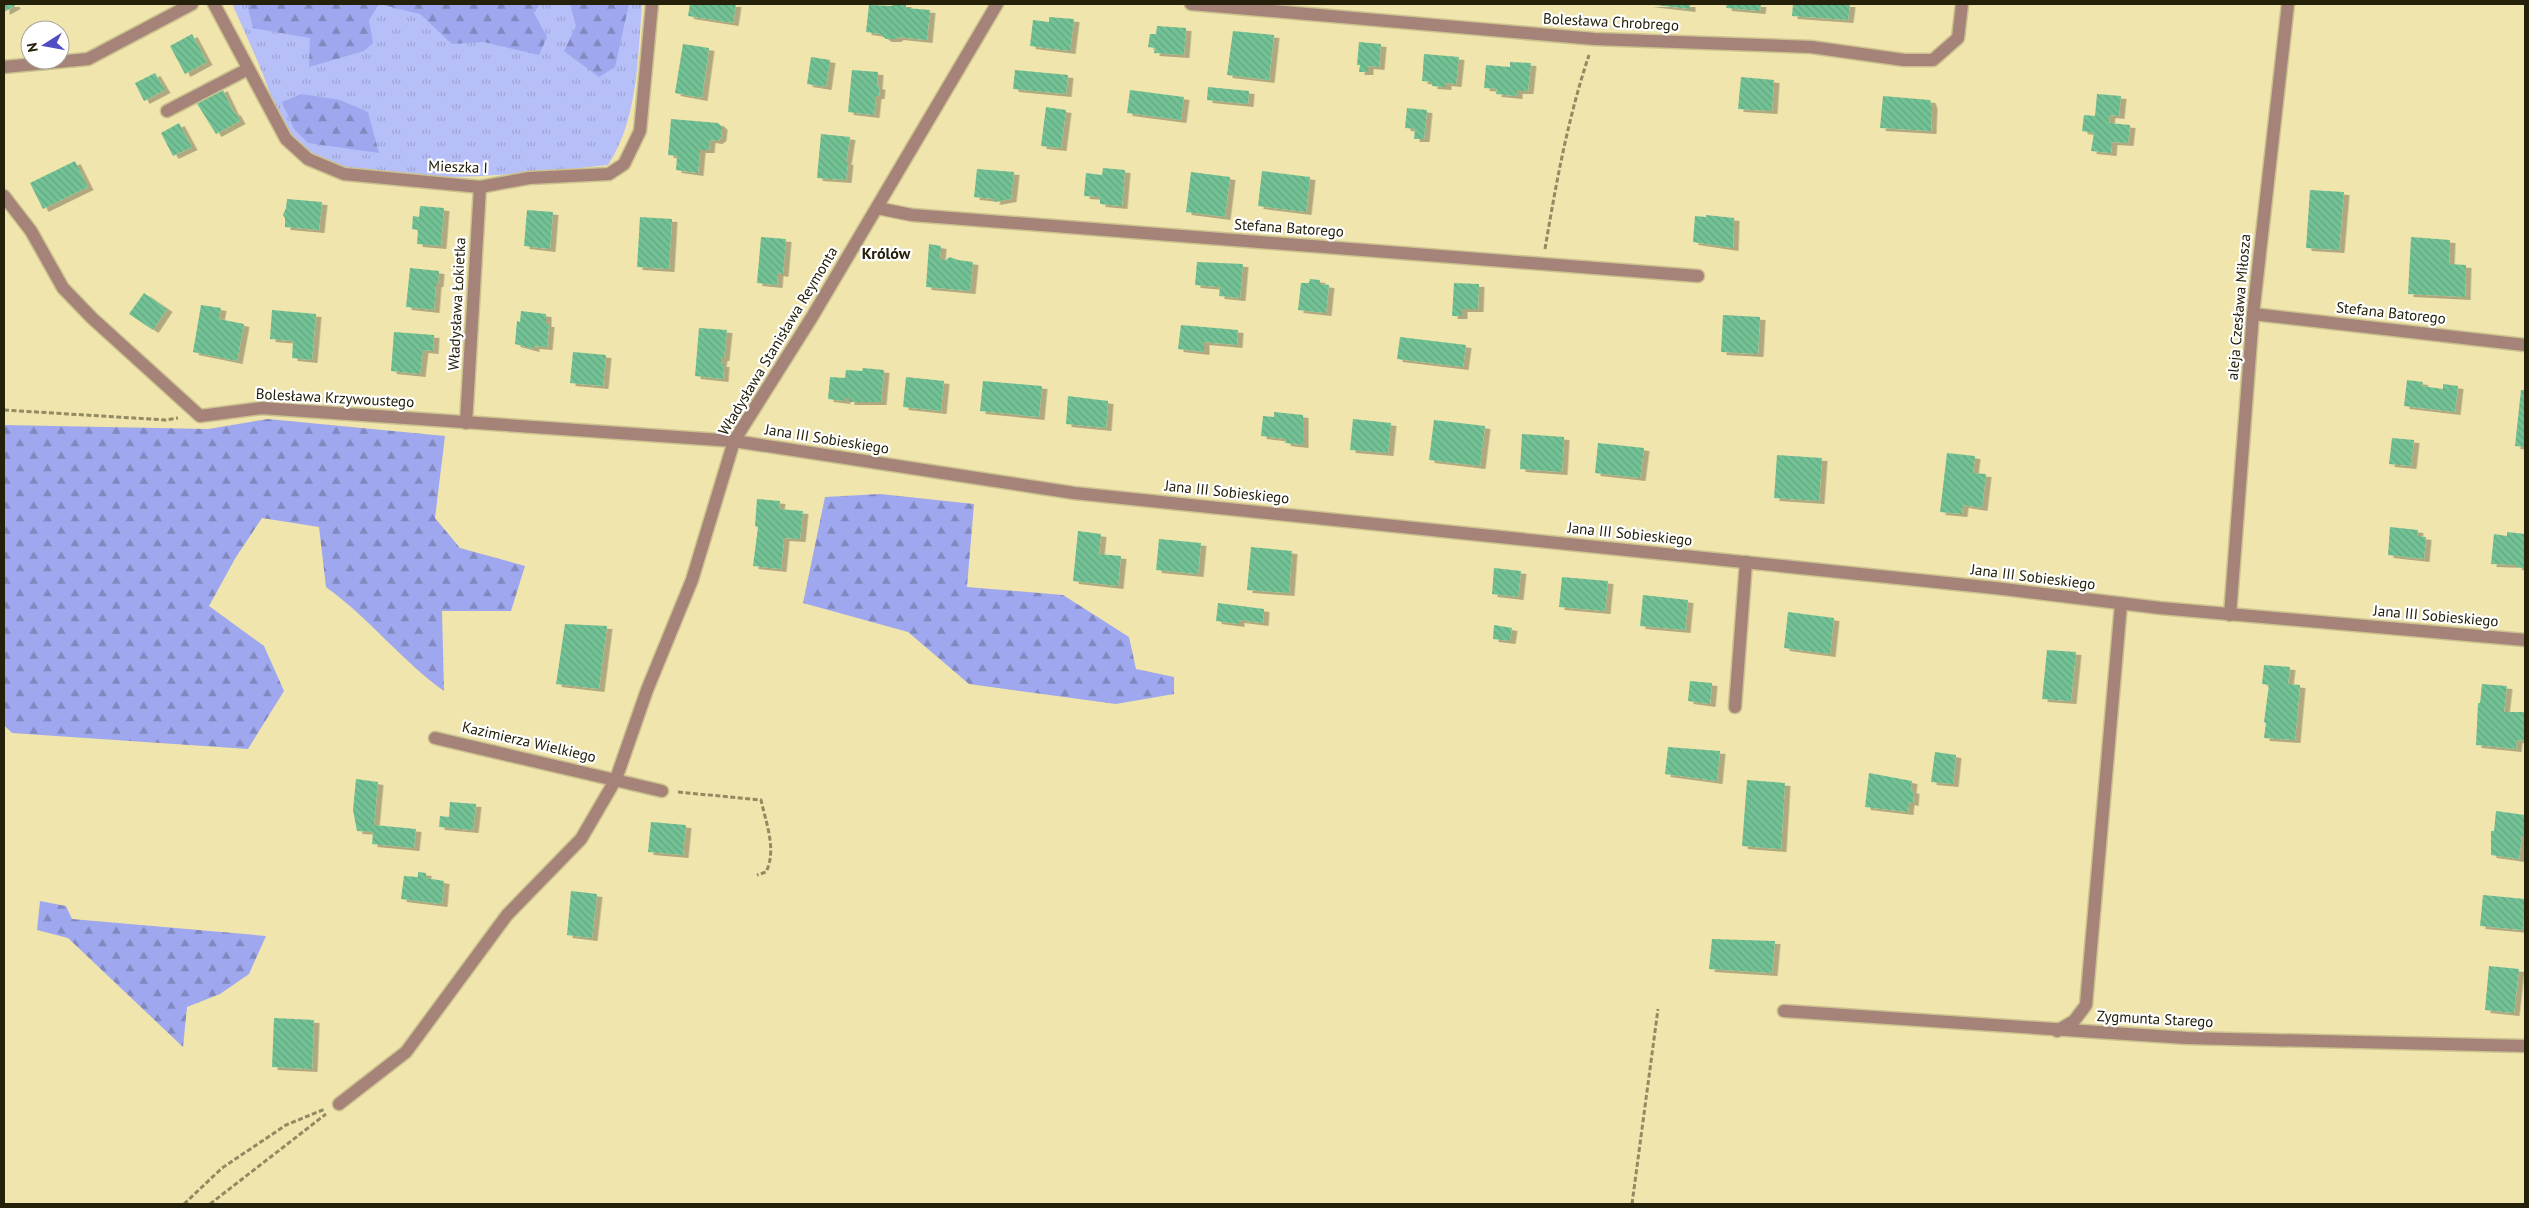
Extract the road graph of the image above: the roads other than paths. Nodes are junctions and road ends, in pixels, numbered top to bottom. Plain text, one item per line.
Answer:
1 (192, 4) edge
2 (214, 4) edge
3 (652, 4) edge
4 (997, 4) edge
5 (1191, 4) edge
6 (1962, 4) edge
7 (2288, 4) edge
8 (4, 67) edge
9 (248, 69) junction
10 (167, 111) dead end
11 (480, 187) junction
12 (4, 196) edge
13 (877, 208) junction
14 (1698, 276) dead end
15 (2253, 314) junction
16 (2525, 344) edge
17 (466, 423) junction
18 (734, 441) junction
19 (1746, 562) junction
20 (2122, 604) junction
21 (2230, 615) junction
22 (2525, 640) edge
23 (1735, 707) dead end
24 (435, 738) dead end
25 (616, 779) junction
26 (662, 791) road end
27 (1784, 1011) dead end
28 (2057, 1030) junction
29 (2525, 1046) edge
30 (339, 1104) road end

1 - 8 street
2 - 9 street, Mieszka I
3 - 11 street, Mieszka I
4 - 13 street, Władysława Stanisława Reymonta
5 - 6 street, Bolesława Chrobrego
7 - 15 street, aleja Czesława Miłosza
9 - 10 street
9 - 11 street, Mieszka I
11 - 17 street, Władysława Łokietka
12 - 17 street, Bolesława Krzywoustego
13 - 14 street, Stefana Batorego
13 - 18 street, Władysława Stanisława Reymonta
15 - 16 street, Stefana Batorego
15 - 21 street, aleja Czesława Miłosza
17 - 18 street, Bolesława Krzywoustego
18 - 19 street, Jana III Sobieskiego
18 - 25 street, Władysława Stanisława Reymonta
19 - 20 street, Jana III Sobieskiego
19 - 23 street
20 - 21 street, Jana III Sobieskiego
20 - 28 street
21 - 22 street, Jana III Sobieskiego
24 - 25 street, Kazimierza Wielkiego
25 - 26 street
25 - 30 street, Władysława Stanisława Reymonta
27 - 28 street, Zygmunta Starego
28 - 29 street, Zygmunta Starego

